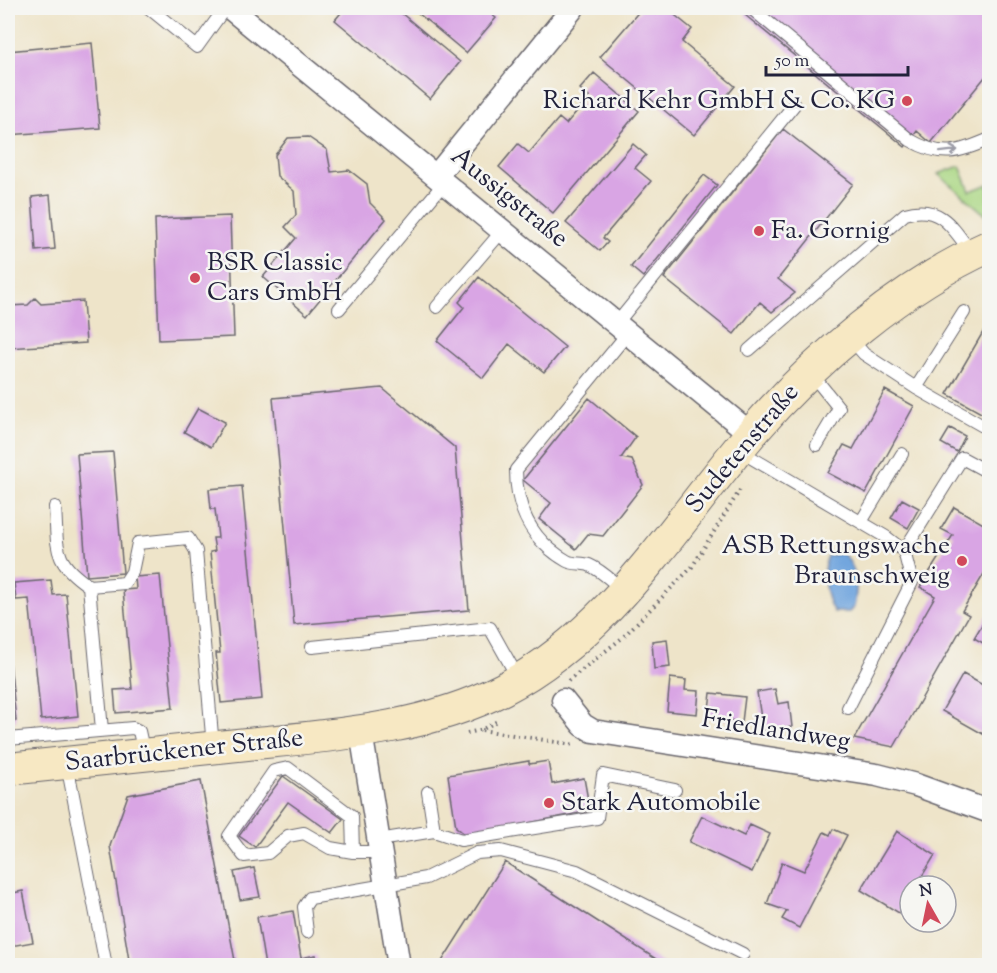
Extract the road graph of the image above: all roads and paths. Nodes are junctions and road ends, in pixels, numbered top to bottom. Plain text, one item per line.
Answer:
1 (149, 8) edge
2 (227, 8) edge
3 (573, 8) edge
4 (752, 8) edge
5 (794, 105) dead end
6 (990, 139) edge
7 (441, 178) junction
8 (503, 230) junction
9 (981, 250) edge
10 (437, 308) dead end
11 (339, 309) dead end
12 (964, 312) dead end
13 (622, 328) junction
14 (849, 337) junction
15 (749, 350) dead end
16 (809, 371) junction
17 (916, 388) junction
18 (990, 430) edge
19 (817, 445) dead end
20 (750, 449) junction
21 (902, 453) dead end
22 (990, 473) edge
23 (55, 507) dead end
24 (861, 522) junction
25 (903, 551) junction
26 (89, 586) junction
27 (624, 590) junction
28 (312, 647) dead end
29 (519, 679) junction
30 (564, 692) joint
31 (848, 708) dead end
32 (509, 715) dead end
33 (102, 730) junction
34 (361, 732) junction
35 (458, 735) dead end
36 (8, 739) edge
37 (213, 748) junction
38 (144, 755) junction
39 (67, 763) junction
40 (8, 770) edge
41 (675, 790) dead end
42 (428, 792) dead end
43 (990, 812) edge
44 (434, 831) junction
45 (380, 846) junction
46 (353, 852) junction
47 (386, 884) junction
48 (307, 932) dead end
49 (743, 954) dead end
50 (106, 966) edge
51 (399, 966) edge

1 - 2 lane
2 - 7 street, Aussigstraße
3 - 7 street
4 -> 6 lane
5 - 13 lane
7 - 8 street, Aussigstraße
7 - 11 lane
8 - 10 lane
8 - 13 street, Aussigstraße
9 - 14 street, Sudetenstraße
9 - 15 lane
12 - 17 lane
13 - 20 street, Aussigstraße
13 - 27 lane
14 - 16 street, Sudetenstraße
14 - 17 lane
16 - 19 lane
16 - 20 street, Sudetenstraße
17 - 18 lane
20 - 24 lane
20 - 27 street, Sudetenstraße
20 - 30 path
21 - 24 lane
22 - 25 lane
23 - 26 lane
24 - 25 lane
25 - 31 lane
26 - 33 lane
26 - 37 lane
27 - 29 street, Sudetenstraße
28 - 29 lane
29 - 34 street, Saarbrückener Straße
30 - 43 street, Friedlandweg
32 - 35 path
33 - 36 lane
33 - 38 lane
34 - 37 street, Saarbrückener Straße
34 - 45 street
37 - 38 street, Saarbrückener Straße
38 - 39 street, Saarbrückener Straße
39 - 40 street, Saarbrückener Straße
39 - 50 lane
41 - 44 lane
42 - 44 lane
44 - 45 lane
45 - 46 lane
45 - 47 street
46 - 46 lane
47 - 48 lane
47 - 49 lane
47 - 51 street

